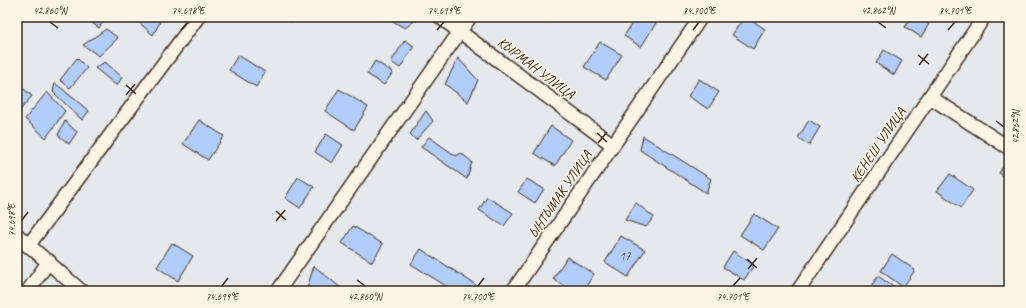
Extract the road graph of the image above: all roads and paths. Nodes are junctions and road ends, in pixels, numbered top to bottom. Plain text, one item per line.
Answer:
1 (198, 17) edge
2 (440, 17) edge
3 (470, 17) edge
4 (701, 17) edge
5 (984, 17) edge
6 (460, 32) junction
7 (930, 97) junction
8 (613, 145) junction
9 (1009, 148) edge
10 (17, 236) edge
11 (28, 246) junction
12 (49, 261) junction
13 (28, 291) edge
14 (81, 291) edge
15 (278, 291) edge
16 (513, 291) edge
17 (798, 291) edge

1 - 11 street
2 - 6 street, КЫРМАН УЛИЦА
3 - 6 street
4 - 8 street, ЫНТЫМАК УЛИЦА
5 - 7 street, КЕНЕШ УЛИЦА
6 - 8 street, КЫРМАН УЛИЦА
6 - 15 street
7 - 9 street
7 - 17 street, КЕНЕШ УЛИЦА
8 - 16 street, ЫНТЫМАК УЛИЦА
10 - 11 street
11 - 12 street
12 - 13 street
12 - 14 street

